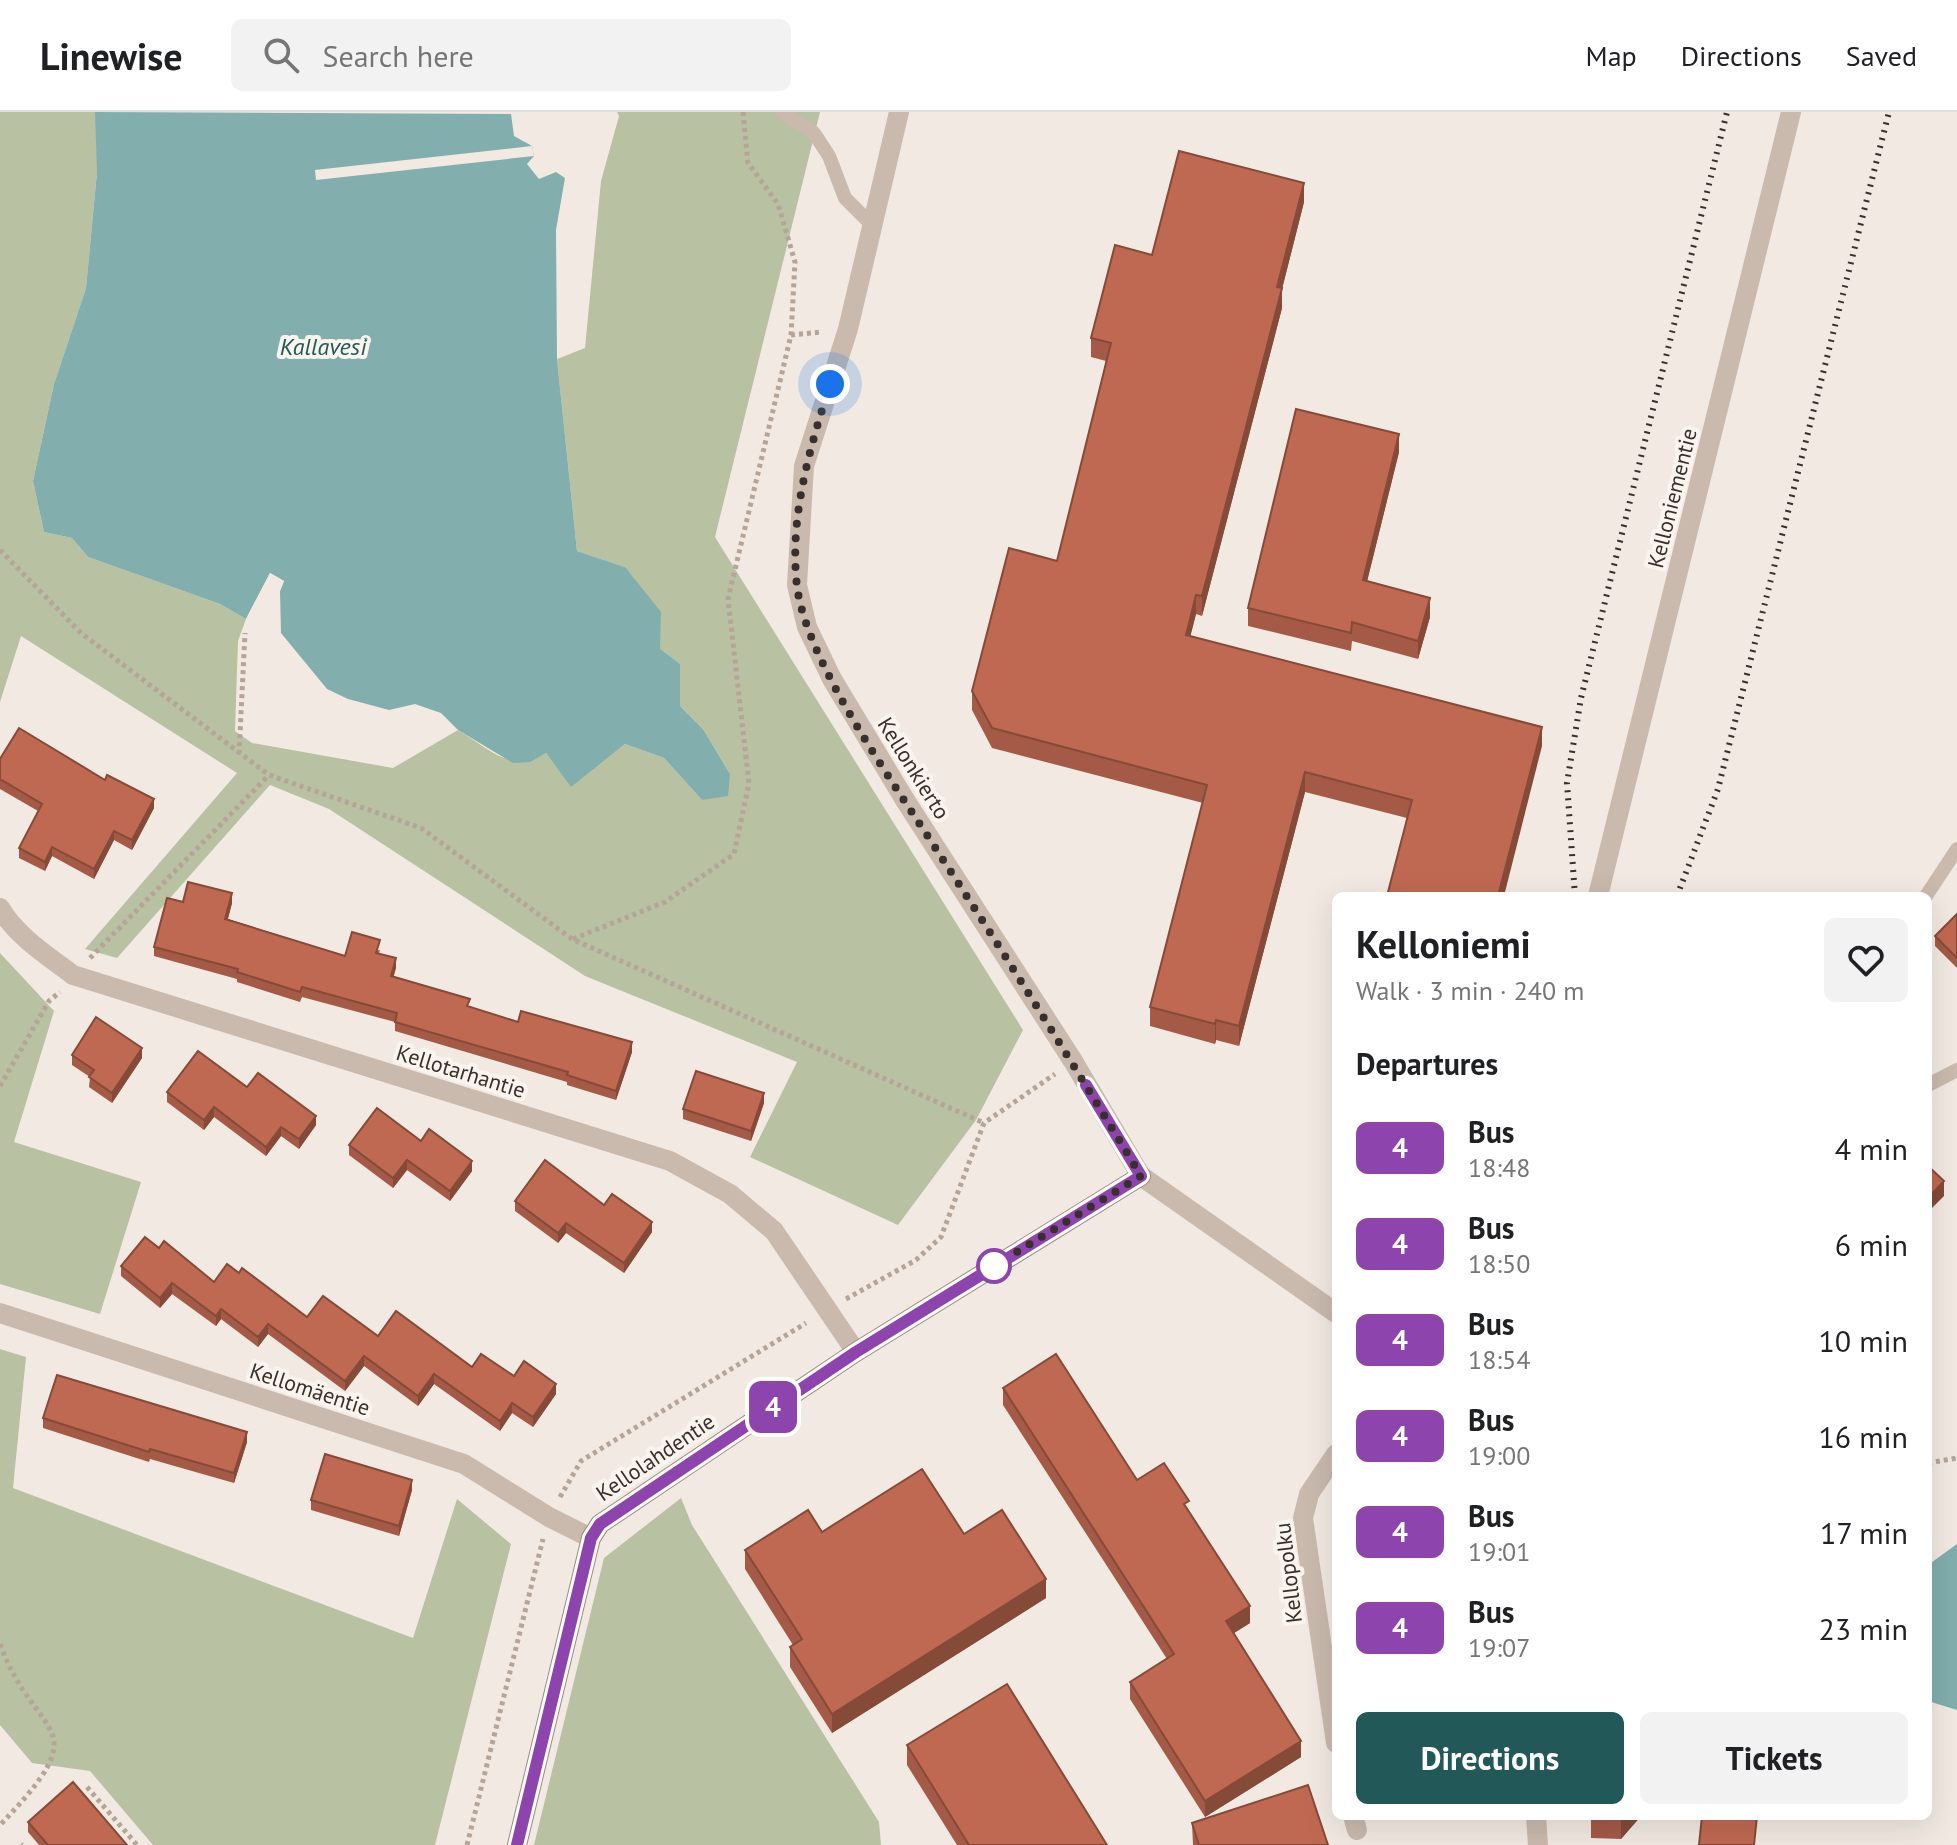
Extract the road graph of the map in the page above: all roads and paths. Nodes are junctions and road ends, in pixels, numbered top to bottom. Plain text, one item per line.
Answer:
1 (743, 112) edge
2 (782, 112) edge
3 (899, 112) edge
4 (1791, 112) edge
5 (803, 120) edge
6 (871, 224) junction
7 (0, 550) edge
8 (245, 633) dead end
9 (239, 755) junction
10 (269, 775) junction
11 (1957, 849) edge
12 (1599, 892) edge
13 (1929, 892) edge
14 (0, 908) edge
15 (572, 939) junction
16 (73, 975) junction
17 (1957, 1070) edge
18 (1932, 1083) edge
19 (0, 1086) edge
20 (984, 1123) dead end
21 (1141, 1176) junction
22 (1332, 1310) edge
23 (0, 1313) edge
24 (856, 1352) junction
25 (1957, 1458) edge
26 (1332, 1460) edge
27 (1932, 1462) edge
28 (591, 1538) junction
29 (0, 1644) edge
30 (1332, 1716) edge
31 (87, 1787) dead end
32 (1536, 1820) edge
33 (0, 1825) edge
34 (137, 1845) edge
35 (517, 1845) edge
36 (1538, 1845) edge

1 - 15 path
2 - 5 lane
3 - 6 street, Kellonkierto
4 - 12 street, Kelloniementie
5 - 6 lane
6 - 21 street, Kellonkierto
7 - 9 path
8 - 9 path
9 - 10 path
10 - 15 path
10 - 16 path
11 - 13 lane
14 - 16 street, Kellotarhantie
15 - 20 path
16 - 19 path
16 - 24 street, Kellotarhantie
17 - 18 lane
21 - 22 street, Kellonkierto
21 - 24 street, Kellolahdentie
23 - 28 street, Kellomäentie
24 - 28 street, Kellolahdentie
25 - 27 path
26 - 30 street, Kellopolku
28 - 35 street
29 - 33 path
31 - 34 path
32 - 36 street

